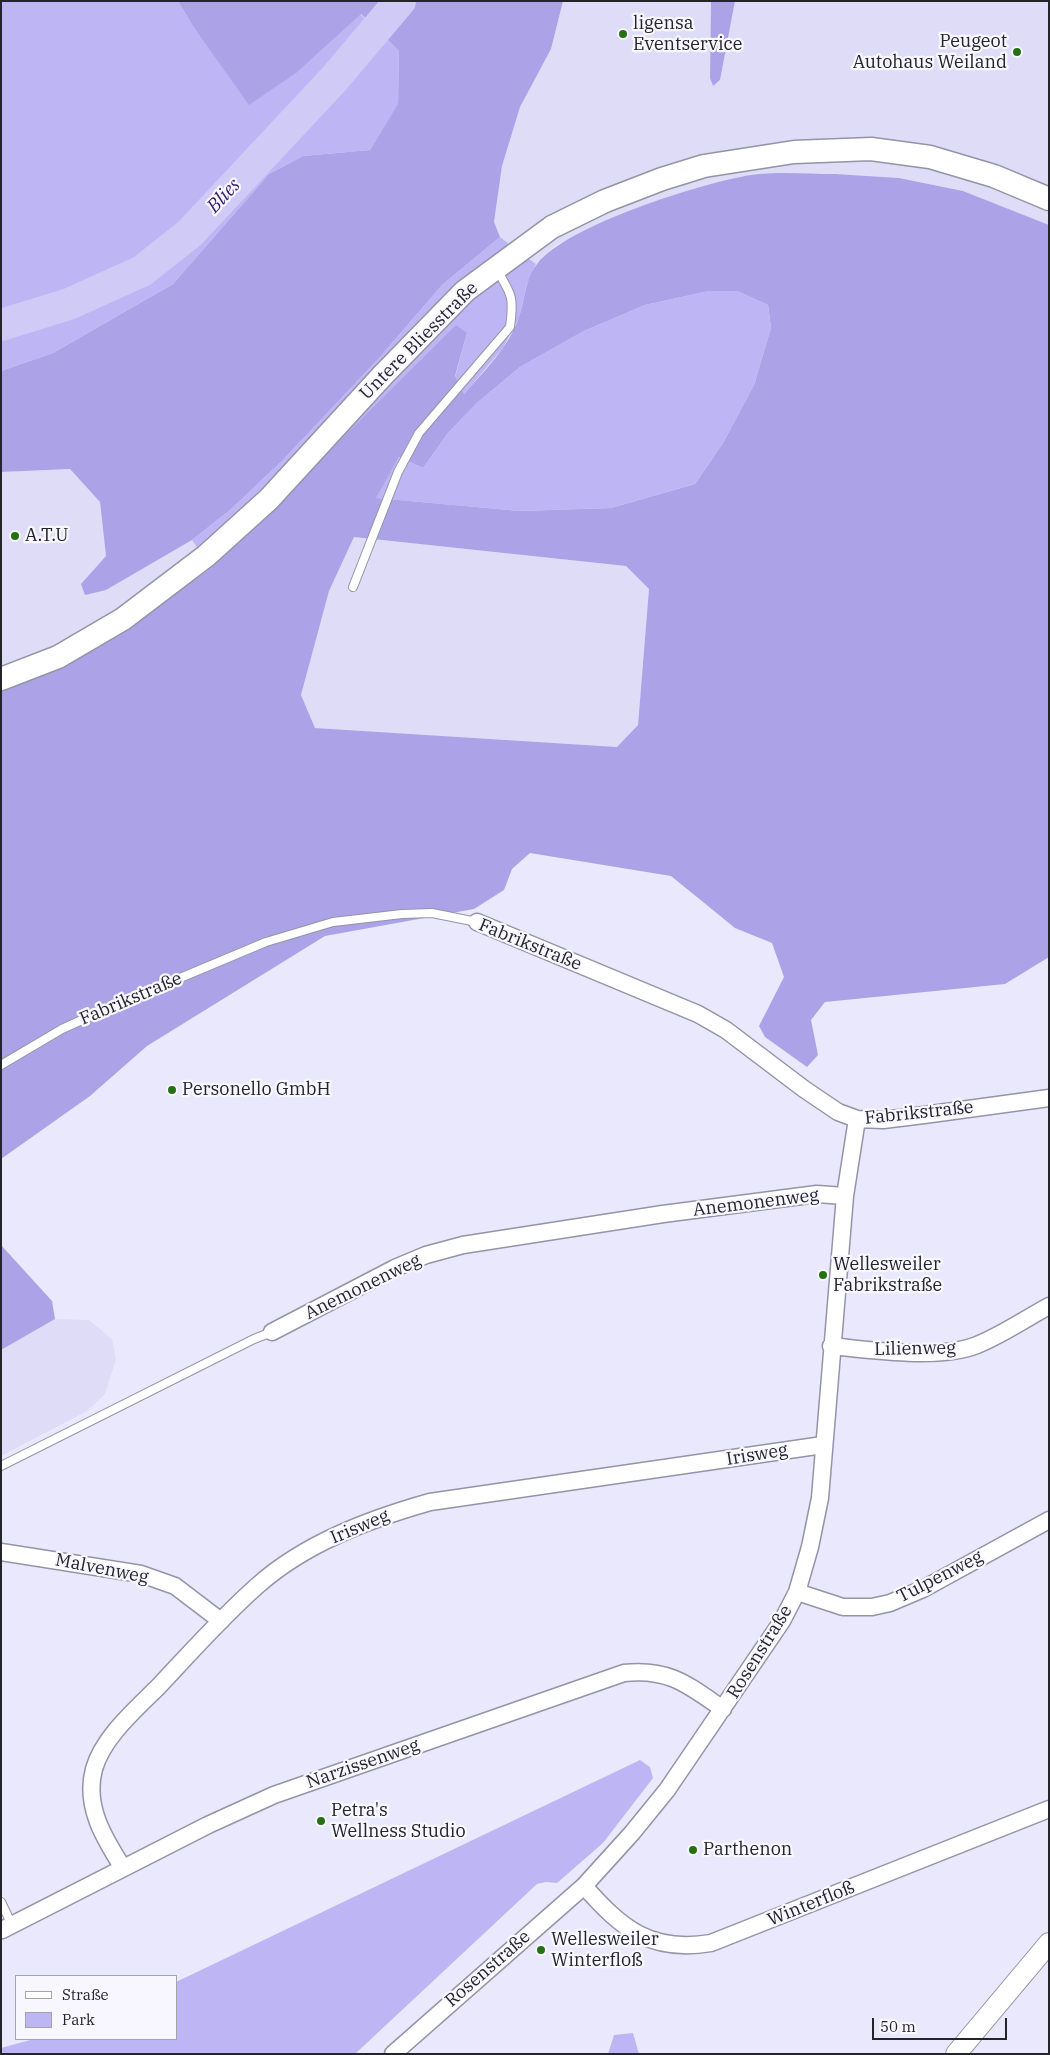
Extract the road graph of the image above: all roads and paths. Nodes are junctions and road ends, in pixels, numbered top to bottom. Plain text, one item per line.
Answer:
1 (1049, 199) edge
2 (496, 268) junction
3 (353, 587) dead end
4 (1, 679) edge
5 (477, 922) joint
6 (1, 1065) edge
7 (1049, 1098) edge
8 (857, 1119) junction
9 (845, 1196) junction
10 (1049, 1306) edge
11 (272, 1332) joint
12 (831, 1346) junction
13 (823, 1445) junction
14 (1, 1466) edge
15 (1049, 1520) edge
16 (1, 1552) edge
17 (797, 1592) junction
18 (221, 1621) junction
19 (723, 1710) junction
20 (1049, 1809) edge
21 (123, 1868) junction
22 (584, 1886) junction
23 (1, 1902) edge
24 (7, 1927) edge
25 (1049, 1943) edge
26 (393, 2054) edge
27 (956, 2054) edge

1 - 2 main road, Untere Bliesstraße
2 - 3 lane
2 - 4 main road, Untere Bliesstraße
5 - 6 lane, Fabrikstraße
5 - 8 street, Fabrikstraße
7 - 8 street, Fabrikstraße
8 - 9 street, Rosenstraße
9 - 11 street, Anemonenweg
9 - 12 street, Rosenstraße
10 - 12 street, Lilienweg
11 - 14 lane, Anemonenweg
12 - 13 street, Rosenstraße
13 - 17 street, Rosenstraße
13 - 18 street, Irisweg
15 - 17 street, Tulpenweg
16 - 18 street, Malvenweg
17 - 19 street, Rosenstraße
18 - 21 street, Irisweg
19 - 21 street, Narzissenweg
19 - 22 street, Rosenstraße
20 - 22 street, Winterfloß
21 - 24 street, Narzissenweg
22 - 26 street, Rosenstraße
23 - 24 lane, Narzissenweg
25 - 27 street

